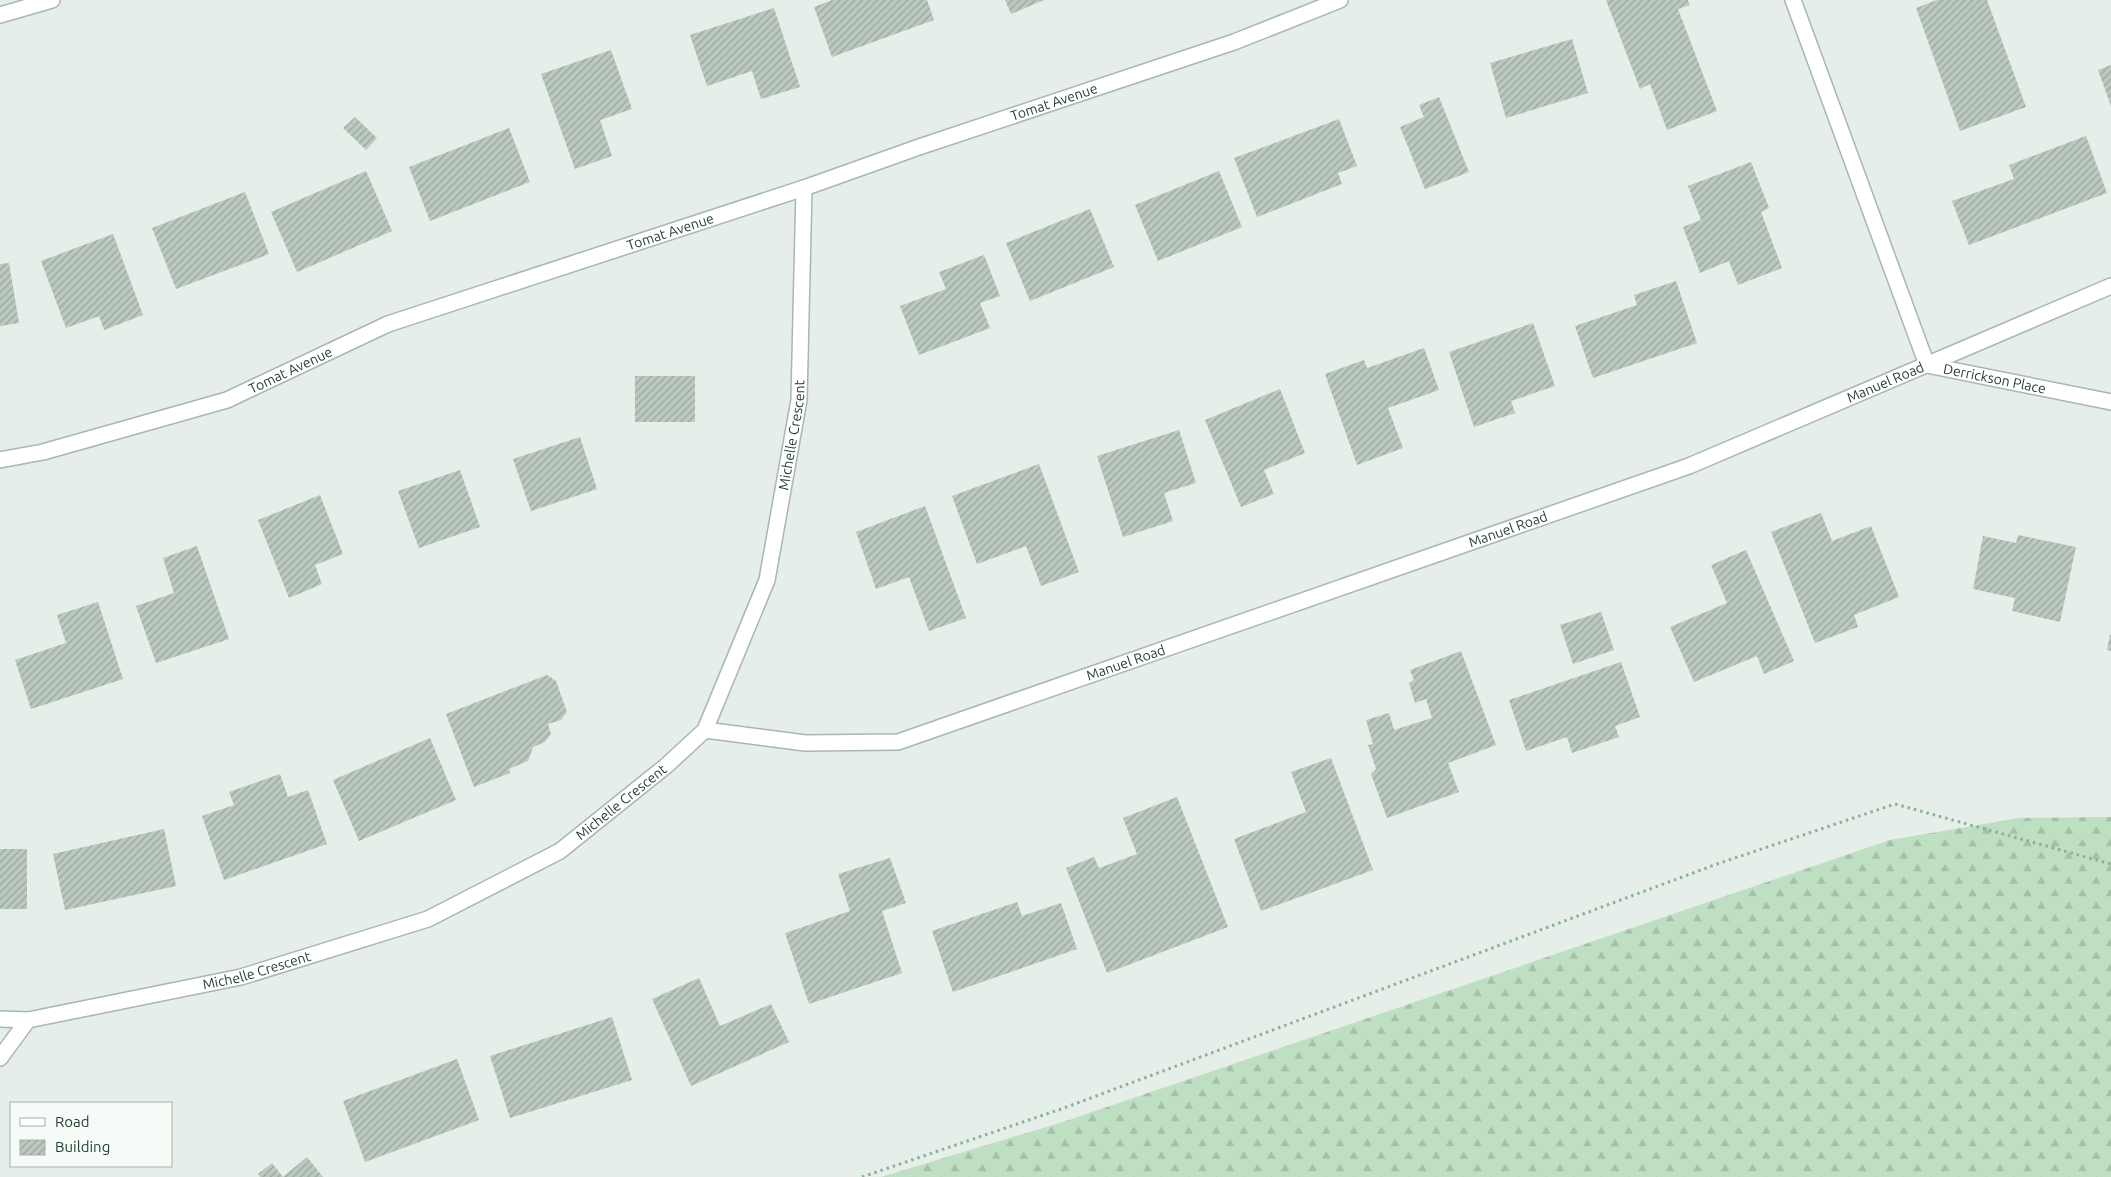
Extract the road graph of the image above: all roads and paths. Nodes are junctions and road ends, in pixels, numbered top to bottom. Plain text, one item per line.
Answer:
1 (52, 0) edge
2 (1340, 0) edge
3 (1793, 0) edge
4 (0, 15) edge
5 (804, 188) junction
6 (2111, 286) edge
7 (1927, 365) junction
8 (2111, 402) edge
9 (0, 460) edge
10 (705, 730) junction
11 (2111, 864) edge
12 (0, 1019) edge
13 (28, 1020) junction
14 (0, 1058) edge
15 (862, 1177) edge

1 - 4 street
2 - 5 street, Tomat Avenue
3 - 7 street, Manuel Road
5 - 9 street, Tomat Avenue
5 - 10 street, Michelle Crescent
6 - 7 street, Derrickson Place
7 - 8 street, Derrickson Place
7 - 10 street, Manuel Road
10 - 13 street, Michelle Crescent
11 - 15 path
12 - 13 street, Michelle Crescent
13 - 14 street

